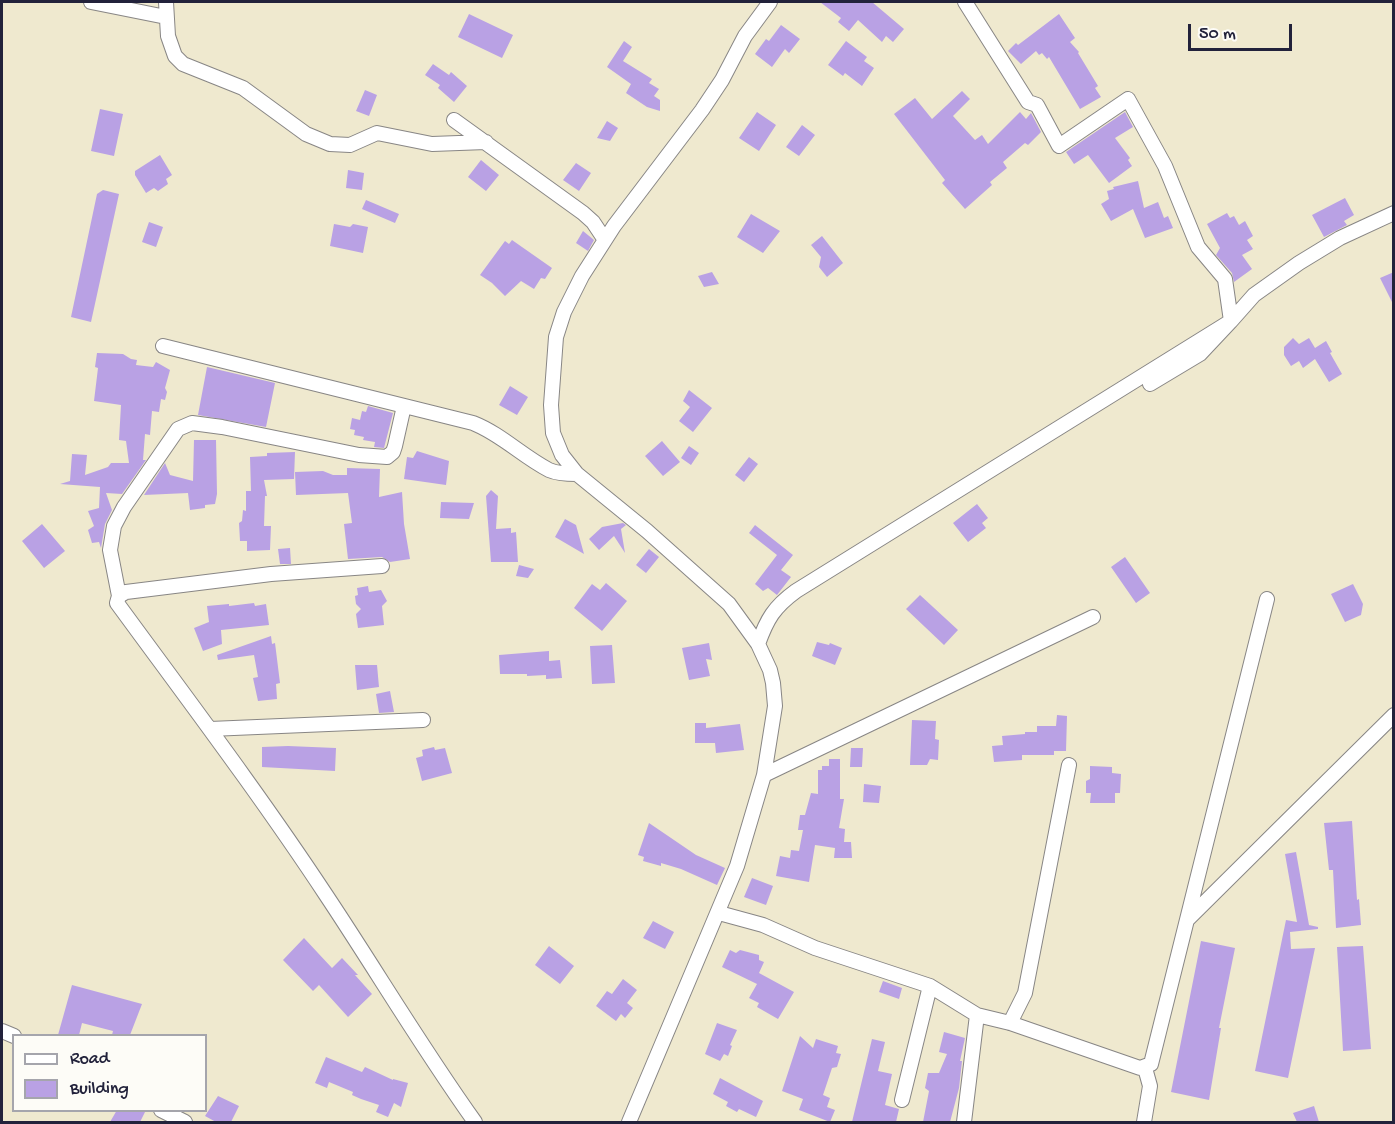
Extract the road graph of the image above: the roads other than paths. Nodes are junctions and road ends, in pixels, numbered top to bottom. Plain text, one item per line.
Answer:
1 (91, 2) edge
2 (166, 2) edge
3 (770, 2) edge
4 (965, 2) edge
5 (166, 17) junction
6 (454, 120) dead end
7 (486, 142) junction
8 (1394, 213) edge
9 (605, 240) junction
10 (1231, 321) junction
11 (163, 346) dead end
12 (1150, 384) dead end
13 (404, 406) junction
14 (577, 474) junction
15 (382, 566) dead end
16 (119, 596) junction
17 (1267, 598) dead end
18 (1093, 617) dead end
19 (758, 644) junction
20 (1394, 715) edge
21 (423, 720) dead end
22 (210, 729) junction
23 (1069, 765) dead end
24 (764, 775) junction
25 (718, 913) junction
26 (1186, 920) junction
27 (930, 986) junction
28 (977, 1015) junction
29 (1010, 1023) junction
30 (1145, 1068) junction
31 (902, 1100) dead end
32 (165, 1112) edge
33 (185, 1122) edge
34 (475, 1122) edge
35 (629, 1122) edge
36 (964, 1122) edge
37 (1144, 1122) edge

1 - 5 street
2 - 5 street
3 - 9 street
4 - 10 street
5 - 7 street
6 - 7 street
7 - 9 street
8 - 10 street
9 - 14 street
10 - 12 street
10 - 19 street
11 - 13 street
13 - 14 street
13 - 16 street
14 - 19 street
15 - 16 street
16 - 22 street
17 - 26 street
18 - 24 street
19 - 24 street
20 - 26 street
21 - 22 street
22 - 34 street
23 - 29 street
24 - 25 street
25 - 27 street
25 - 35 street
26 - 30 street
27 - 28 street
27 - 31 street
28 - 29 street
28 - 36 street
29 - 30 street
30 - 37 street
32 - 33 street

